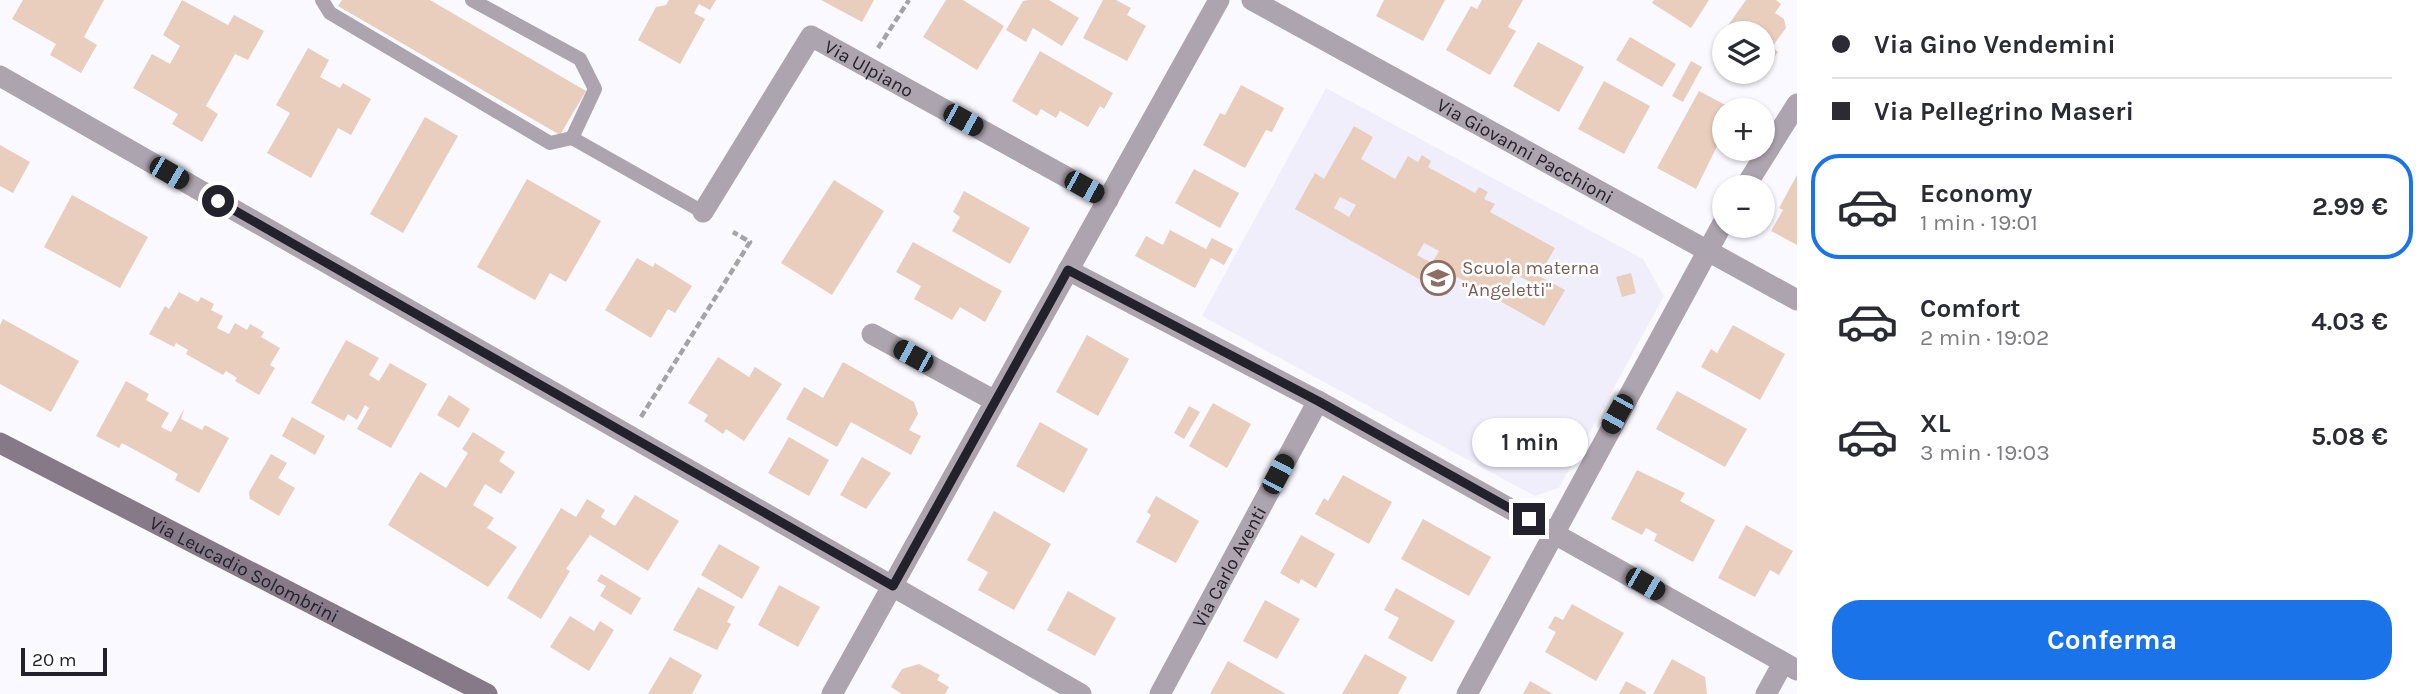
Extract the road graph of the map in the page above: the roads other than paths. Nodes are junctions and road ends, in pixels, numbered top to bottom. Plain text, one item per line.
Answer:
1 (322, 0) edge
2 (472, 0) edge
3 (1219, 0) edge
4 (1252, 0) edge
5 (0, 76) edge
6 (1797, 104) edge
7 (572, 138) junction
8 (1753, 175) edge
9 (1108, 201) junction
10 (704, 212) joint
11 (1713, 238) edge
12 (1707, 248) junction
13 (1068, 270) junction
14 (1797, 300) edge
15 (872, 334) dead end
16 (995, 401) junction
17 (1318, 401) junction
18 (0, 443) edge
19 (1553, 532) junction
20 (893, 586) junction
21 (1790, 667) edge
22 (487, 694) edge
23 (832, 694) edge
24 (1081, 694) edge
25 (1160, 694) edge
26 (1467, 694) edge
27 (1766, 694) edge

1 - 7 lane
2 - 7 lane
3 - 9 street
4 - 12 street, Via Giovanni Pacchioni
5 - 20 street
6 - 8 street
7 - 10 lane
9 - 10 street, Via Ulpiano
9 - 13 street
11 - 12 street
12 - 14 street, Via Giovanni Pacchioni
12 - 19 street
13 - 16 street
13 - 17 street
15 - 16 street
16 - 20 street
17 - 19 street
17 - 25 street, Via Carlo Aventi
18 - 22 street, Via Leucadio Solombrini
19 - 21 street
19 - 26 street
20 - 23 street
20 - 24 street
21 - 27 street

